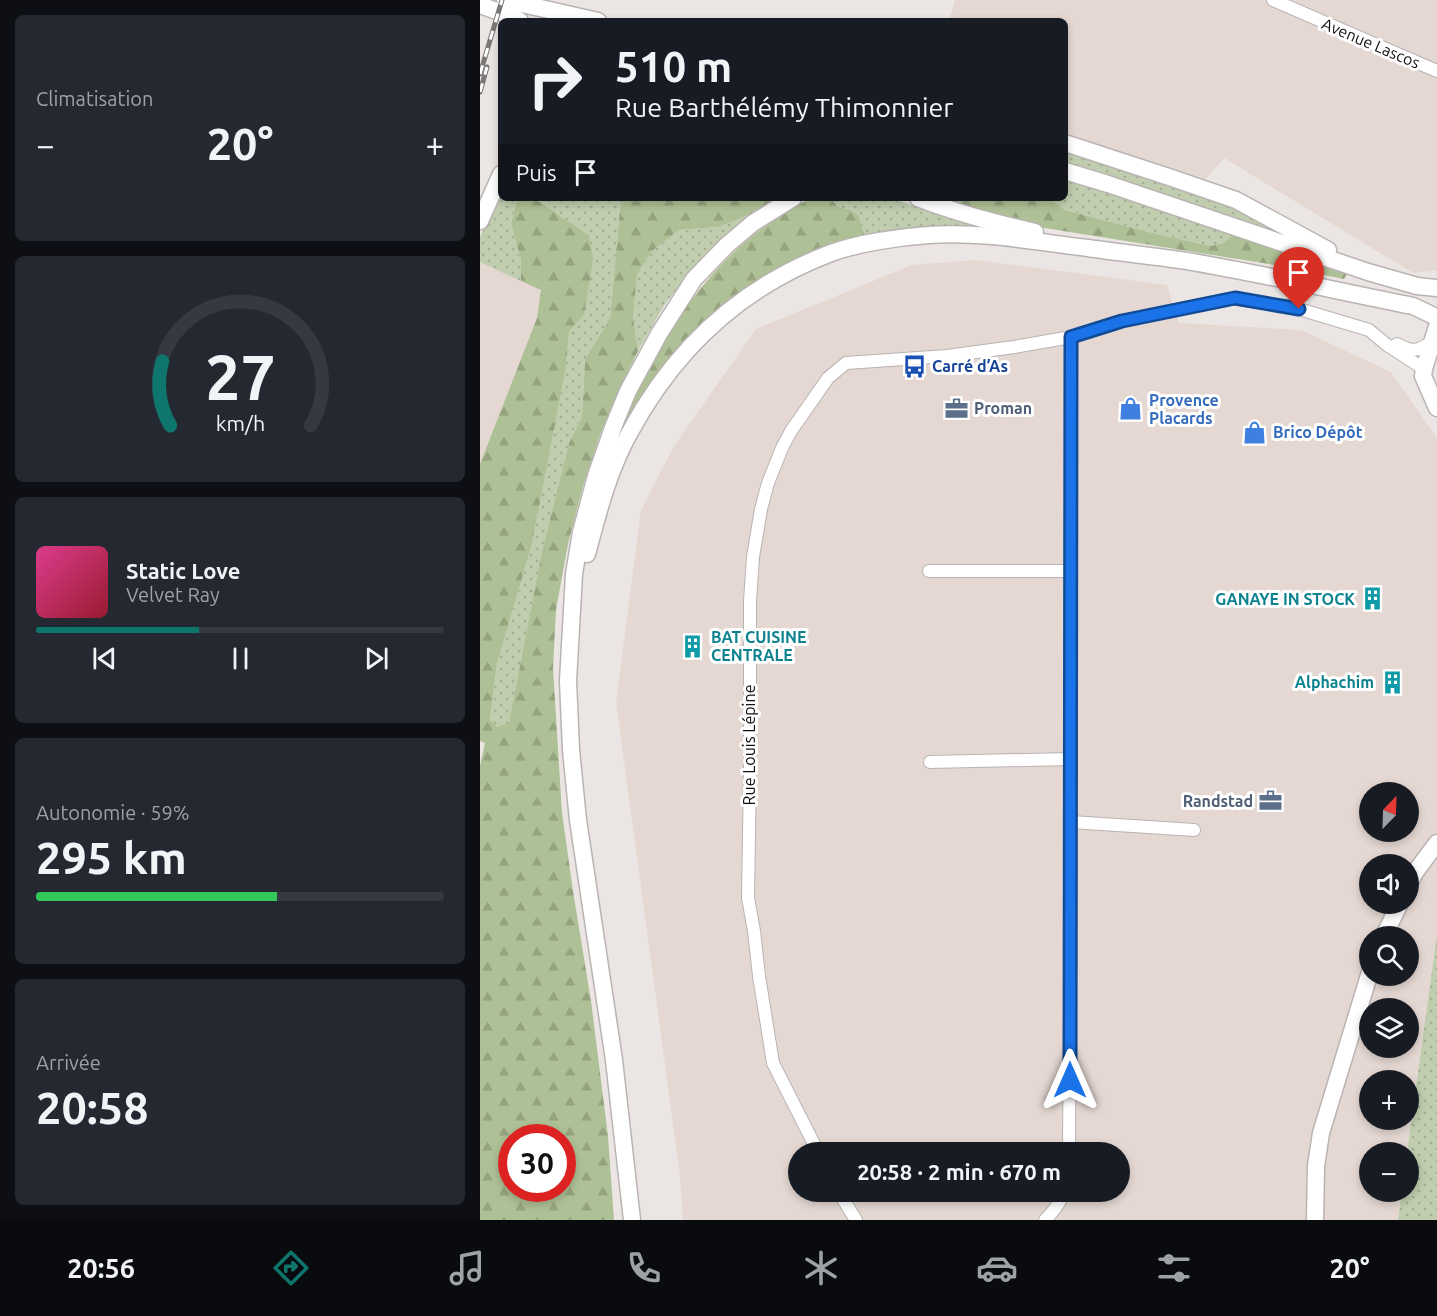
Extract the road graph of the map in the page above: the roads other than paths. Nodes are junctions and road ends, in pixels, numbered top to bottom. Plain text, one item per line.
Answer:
1 (505, 0) edge
2 (1273, 0) edge
3 (480, 5) edge
4 (515, 18) edge
5 (568, 18) edge
6 (1437, 71) edge
7 (1068, 144) edge
8 (1068, 172) edge
9 (498, 181) edge
10 (788, 201) edge
11 (926, 201) edge
12 (480, 221) edge
13 (1136, 254) junction
14 (1368, 272) junction
15 (1437, 289) edge
16 (1435, 327) edge
17 (1369, 330) junction
18 (1071, 337) junction
19 (1428, 369) edge
20 (1437, 408) edge
21 (1071, 570) junction
22 (928, 571) dead end
23 (571, 619) junction
24 (1070, 759) junction
25 (930, 762) dead end
26 (1071, 822) junction
27 (1194, 830) dead end
28 (1437, 843) edge
29 (1419, 867) edge
30 (1366, 986) edge
31 (813, 1142) edge
32 (1069, 1142) edge
33 (623, 1144) junction
34 (844, 1202) edge
35 (1059, 1202) edge
36 (624, 1220) edge
37 (633, 1220) edge
38 (855, 1220) edge
39 (1045, 1220) edge
40 (1315, 1220) edge

1 - 5 main road
2 - 6 street, Avenue Lascos
3 - 4 main road
7 - 14 main road
8 - 14 main road
9 - 12 main road
10 - 23 main road
11 - 13 main road
13 - 16 main road
13 - 23 main road
14 - 15 main road
15 - 16 main road
16 - 17 street
16 - 19 main road
17 - 18 street, Rue Louis Lépine
17 - 19 street
18 - 21 street
18 - 31 street, Rue Louis Lépine
19 - 20 main road
21 - 22 street
21 - 24 street
23 - 33 main road
24 - 25 street
24 - 26 street
26 - 27 street
26 - 32 street
28 - 29 main road
30 - 40 main road
33 - 36 main road
33 - 37 main road
34 - 38 street
35 - 39 street

